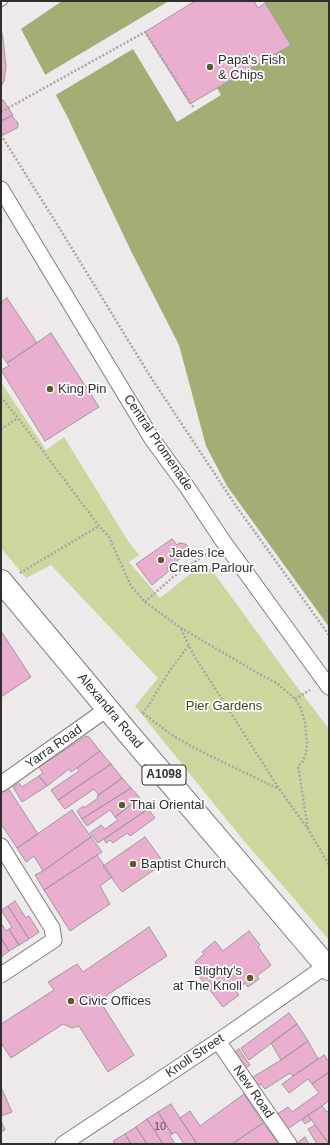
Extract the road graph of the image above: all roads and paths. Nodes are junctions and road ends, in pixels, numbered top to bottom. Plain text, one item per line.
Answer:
1 (194, 108) dead end
2 (1, 112) edge
3 (1, 135) edge
4 (1, 189) edge
5 (1, 397) edge
6 (18, 418) junction
7 (1, 429) edge
8 (99, 526) junction
9 (223, 541) junction
10 (2, 583) edge
11 (145, 602) junction
12 (181, 628) junction
13 (329, 635) edge
14 (189, 645) junction
15 (329, 687) edge
16 (107, 709) junction
17 (143, 712) junction
18 (127, 732) junction
19 (1, 784) edge
20 (280, 790) junction
21 (308, 829) junction
22 (1, 846) edge
23 (328, 861) edge
24 (329, 866) edge
25 (327, 967) edge
26 (1, 975) edge
27 (218, 1040) junction
28 (63, 1144) edge
29 (289, 1144) edge

1 - 2 path
3 - 13 path
4 - 9 street, Central Promenade
5 - 6 path
6 - 7 path
6 - 8 path
8 - 10 path
8 - 11 path
9 - 11 path
9 - 15 street, Central Promenade
10 - 16 main road, Alexandra Road / A1098
11 - 12 path
12 - 14 path
12 - 21 path
14 - 17 path
14 - 20 path
16 - 18 main road, Alexandra Road / A1098
16 - 19 street, Yarra Road
17 - 18 path
17 - 20 path
18 - 25 main road, Alexandra Road / A1098
20 - 21 path
21 - 23 path
22 - 26 street
23 - 24 path
25 - 27 street, Knoll Street
27 - 28 street, Knoll Street
27 - 29 street, New Road

